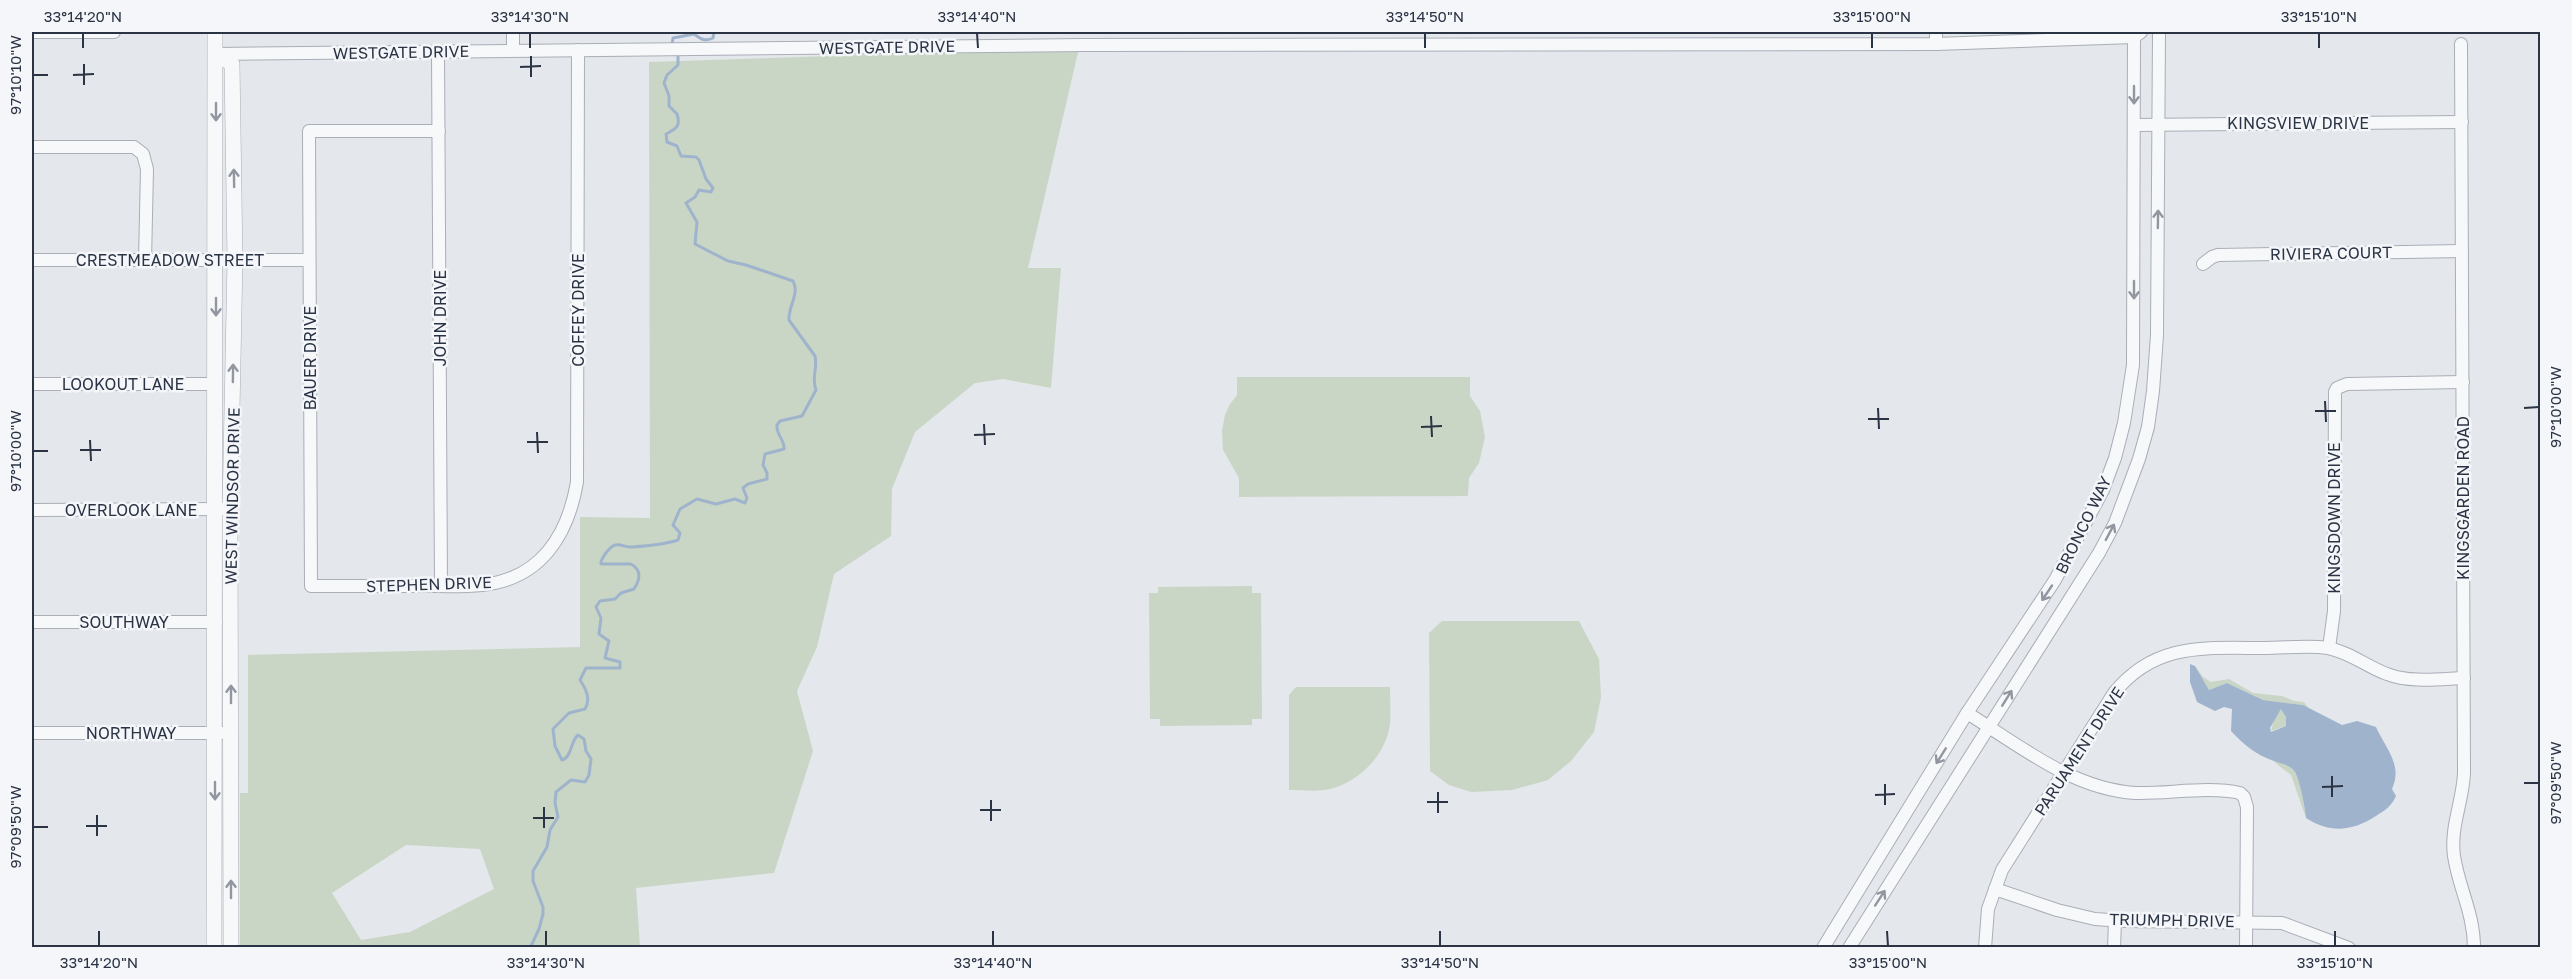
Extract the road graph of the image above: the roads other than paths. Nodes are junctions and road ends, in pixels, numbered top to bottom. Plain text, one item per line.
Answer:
1 (32, 32) edge
2 (114, 32) edge
3 (215, 32) edge
4 (513, 32) edge
5 (1083, 32) edge
6 (2136, 33) edge
7 (2159, 34) edge
8 (1936, 38) edge
9 (2461, 44) dead end
10 (1083, 45) junction
11 (513, 50) junction
12 (578, 50) junction
13 (438, 51) junction
14 (216, 54) junction
15 (2462, 122) junction
16 (2159, 124) junction
17 (2135, 125) junction
18 (439, 131) junction
19 (32, 147) edge
20 (2462, 251) junction
21 (32, 260) edge
22 (235, 260) junction
23 (145, 261) junction
24 (216, 261) junction
25 (309, 261) junction
26 (2203, 264) dead end
27 (2463, 382) junction
28 (32, 384) edge
29 (215, 384) junction
30 (223, 509) junction
31 (32, 510) edge
32 (541, 559) joint
33 (311, 586) joint
34 (441, 586) junction
35 (32, 622) edge
36 (216, 622) junction
37 (2329, 648) junction
38 (2464, 678) junction
39 (1967, 713) junction
40 (1989, 727) junction
41 (32, 733) edge
42 (216, 733) junction
43 (231, 733) junction
44 (2063, 772) junction
45 (1995, 889) junction
46 (2115, 921) junction
47 (2247, 921) junction
48 (214, 948) edge
49 (231, 948) edge
50 (1823, 948) edge
51 (1849, 948) edge
52 (1985, 948) edge
53 (2114, 948) edge
54 (2246, 948) edge
55 (2349, 948) edge
56 (2474, 948) edge

1 - 2 street
3 - 14 street, WEST WINDSOR DRIVE
4 - 11 street
5 - 10 street
6 - 8 street, WESTGATE DRIVE
6 -> 17 street, BRONCO WAY
7 - 16 street, BRONCO WAY
8 - 10 street, WESTGATE DRIVE
9 - 15 street, KINGSGARDEN ROAD
10 - 12 street, WESTGATE DRIVE
11 - 12 street, WESTGATE DRIVE
11 - 13 street, WESTGATE DRIVE
12 - 32 street, COFFEY DRIVE
13 - 14 street, WESTGATE DRIVE
13 - 18 street, JOHN DRIVE
22 -> 14 street, WEST WINDSOR DRIVE
14 -> 24 street, WEST WINDSOR DRIVE
15 - 16 street, KINGSVIEW DRIVE
15 - 20 street, KINGSGARDEN ROAD
16 - 17 street, KINGSVIEW DRIVE
40 -> 16 street, BRONCO WAY
17 -> 39 street, BRONCO WAY
18 - 25 street, BAUER DRIVE
18 - 34 street, JOHN DRIVE
19 - 23 street
20 - 26 street, RIVIERA COURT
20 - 27 street, KINGSGARDEN ROAD
21 - 23 street, CRESTMEADOW STREET
22 - 24 street, CRESTMEADOW STREET
22 - 25 street, CRESTMEADOW STREET
30 -> 22 street, WEST WINDSOR DRIVE
23 - 24 street, CRESTMEADOW STREET
24 -> 29 street, WEST WINDSOR DRIVE
25 - 33 street, BAUER DRIVE
27 - 37 street, KINGSDOWN DRIVE
27 - 38 street, KINGSGARDEN ROAD
28 - 29 street, LOOKOUT LANE
29 - 30 street, WEST WINDSOR DRIVE
30 - 31 street, OVERLOOK LANE
30 - 36 street, WEST WINDSOR DRIVE
43 -> 30 street, WEST WINDSOR DRIVE
32 - 34 street, STEPHEN DRIVE
33 - 34 street, STEPHEN DRIVE
35 - 36 street, SOUTHWAY
36 - 42 street, WEST WINDSOR DRIVE
37 - 38 street, PARUAMENT DRIVE
37 - 44 street, PARUAMENT DRIVE
38 - 56 street, KINGSGARDEN ROAD
39 - 40 street
39 -> 50 street, BRONCO WAY
40 - 44 street
51 -> 40 street, BRONCO WAY
41 - 42 street, NORTHWAY
42 - 43 street, NORTHWAY
42 -> 48 street, WEST WINDSOR DRIVE
49 -> 43 street, WEST WINDSOR DRIVE
44 - 45 street, PARUAMENT DRIVE
44 - 47 street
45 - 46 street, TRIUMPH DRIVE
45 - 52 street, PARUAMENT DRIVE
46 - 47 street, TRIUMPH DRIVE
46 - 53 street
47 - 54 street
47 - 55 street, TRIUMPH DRIVE

